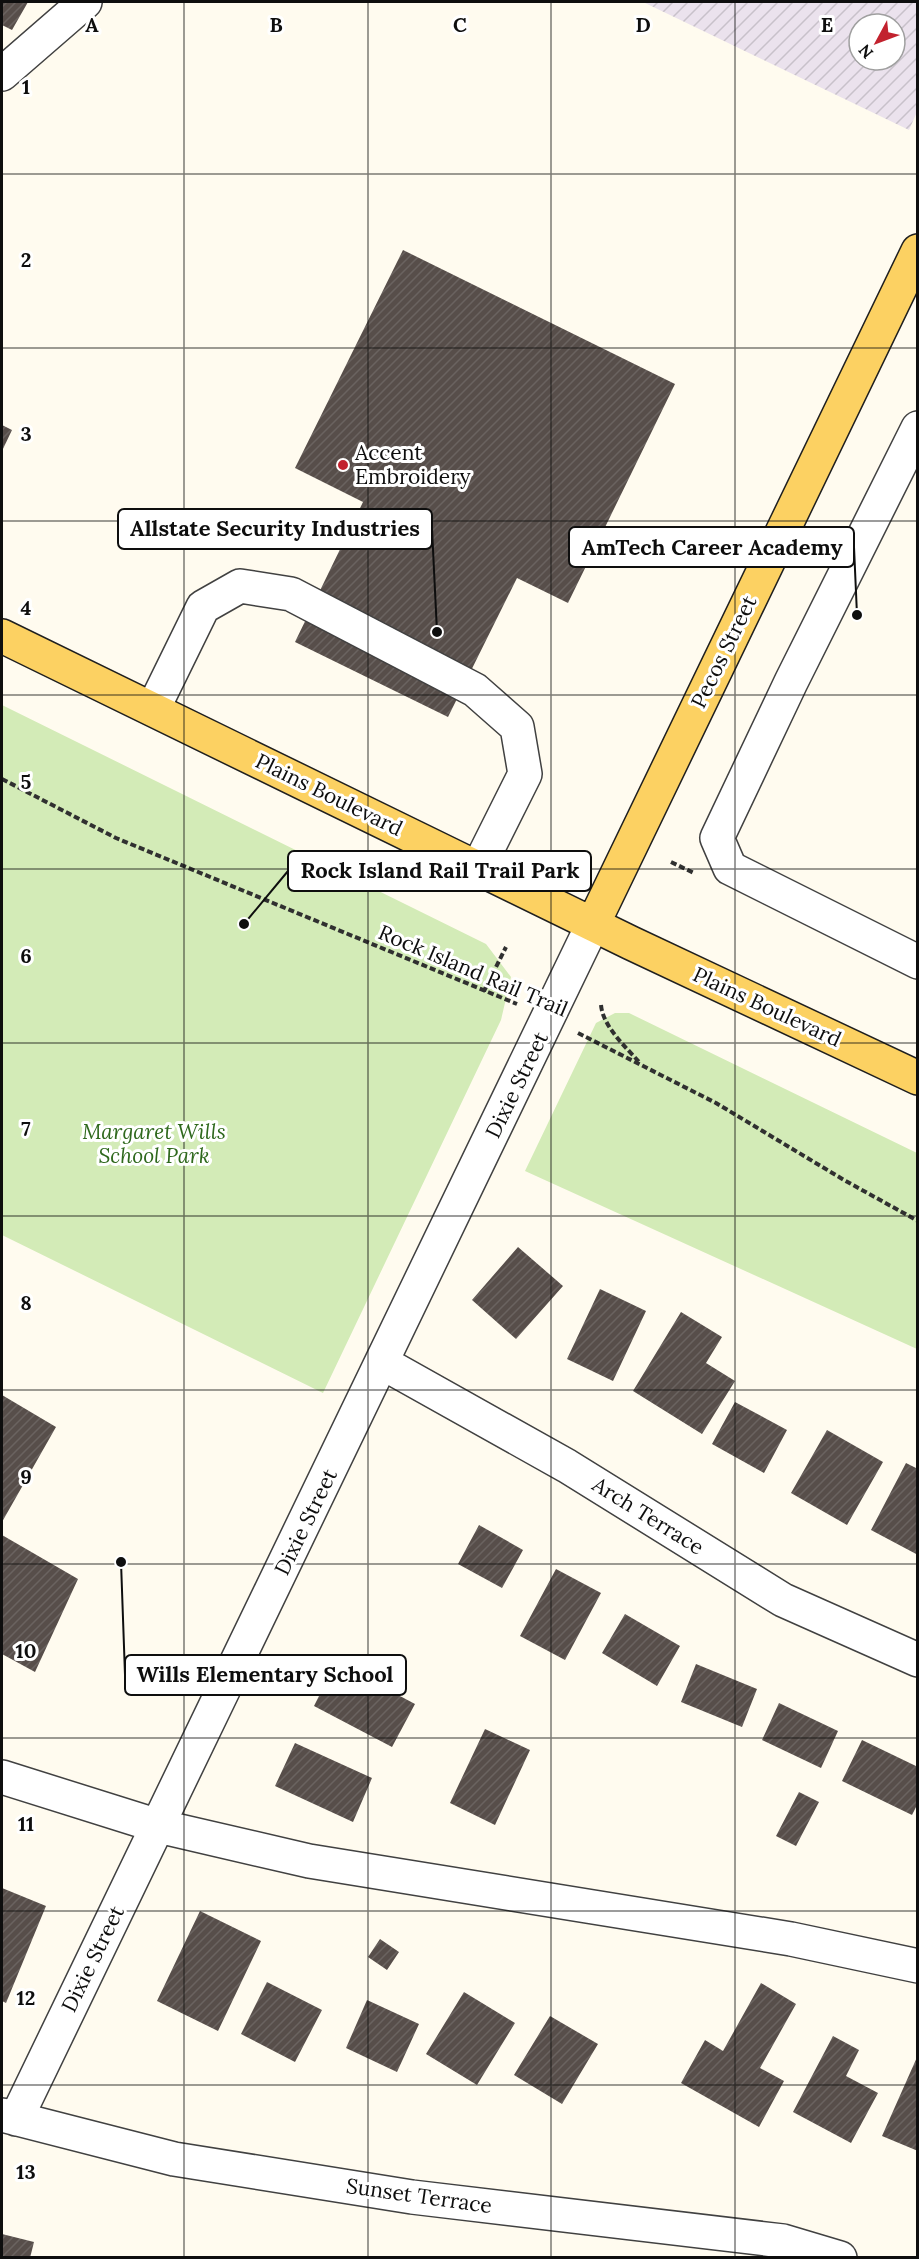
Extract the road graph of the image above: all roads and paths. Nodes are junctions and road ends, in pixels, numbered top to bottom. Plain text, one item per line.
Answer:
1 (85, 2) edge
2 (2, 74) edge
3 (918, 251) edge
4 (918, 428) edge
5 (2, 636) edge
6 (153, 709) junction
7 (2, 779) edge
8 (478, 868) junction
9 (593, 924) junction
10 (506, 947) dead end
11 (918, 962) edge
12 (484, 991) junction
13 (601, 1005) dead end
14 (549, 1018) junction
15 (641, 1064) junction
16 (918, 1078) edge
17 (918, 1221) edge
18 (383, 1363) junction
19 (918, 1660) edge
20 (2, 1777) edge
21 (158, 1826) junction
22 (918, 1966) edge
23 (9, 2117) edge
24 (840, 2258) edge

1 - 2 street
3 - 9 main road, Pecos Street
4 - 11 street
5 - 6 main road, Plains Boulevard
6 - 8 main road, Plains Boulevard
6 - 8 street
7 - 12 path, Rock Island Rail Trail
8 - 9 main road, Plains Boulevard
9 - 14 street, Dixie Street
9 - 16 main road, Plains Boulevard
10 - 12 path
12 - 14 path, Rock Island Rail Trail
13 - 15 path
14 - 15 path, Rock Island Rail Trail
14 - 18 street, Dixie Street
15 - 17 path, Rock Island Rail Trail
18 - 19 street, Arch Terrace
18 - 21 street, Dixie Street
20 - 21 street
21 - 22 street
21 - 23 street, Dixie Street
23 - 24 street, Sunset Terrace

